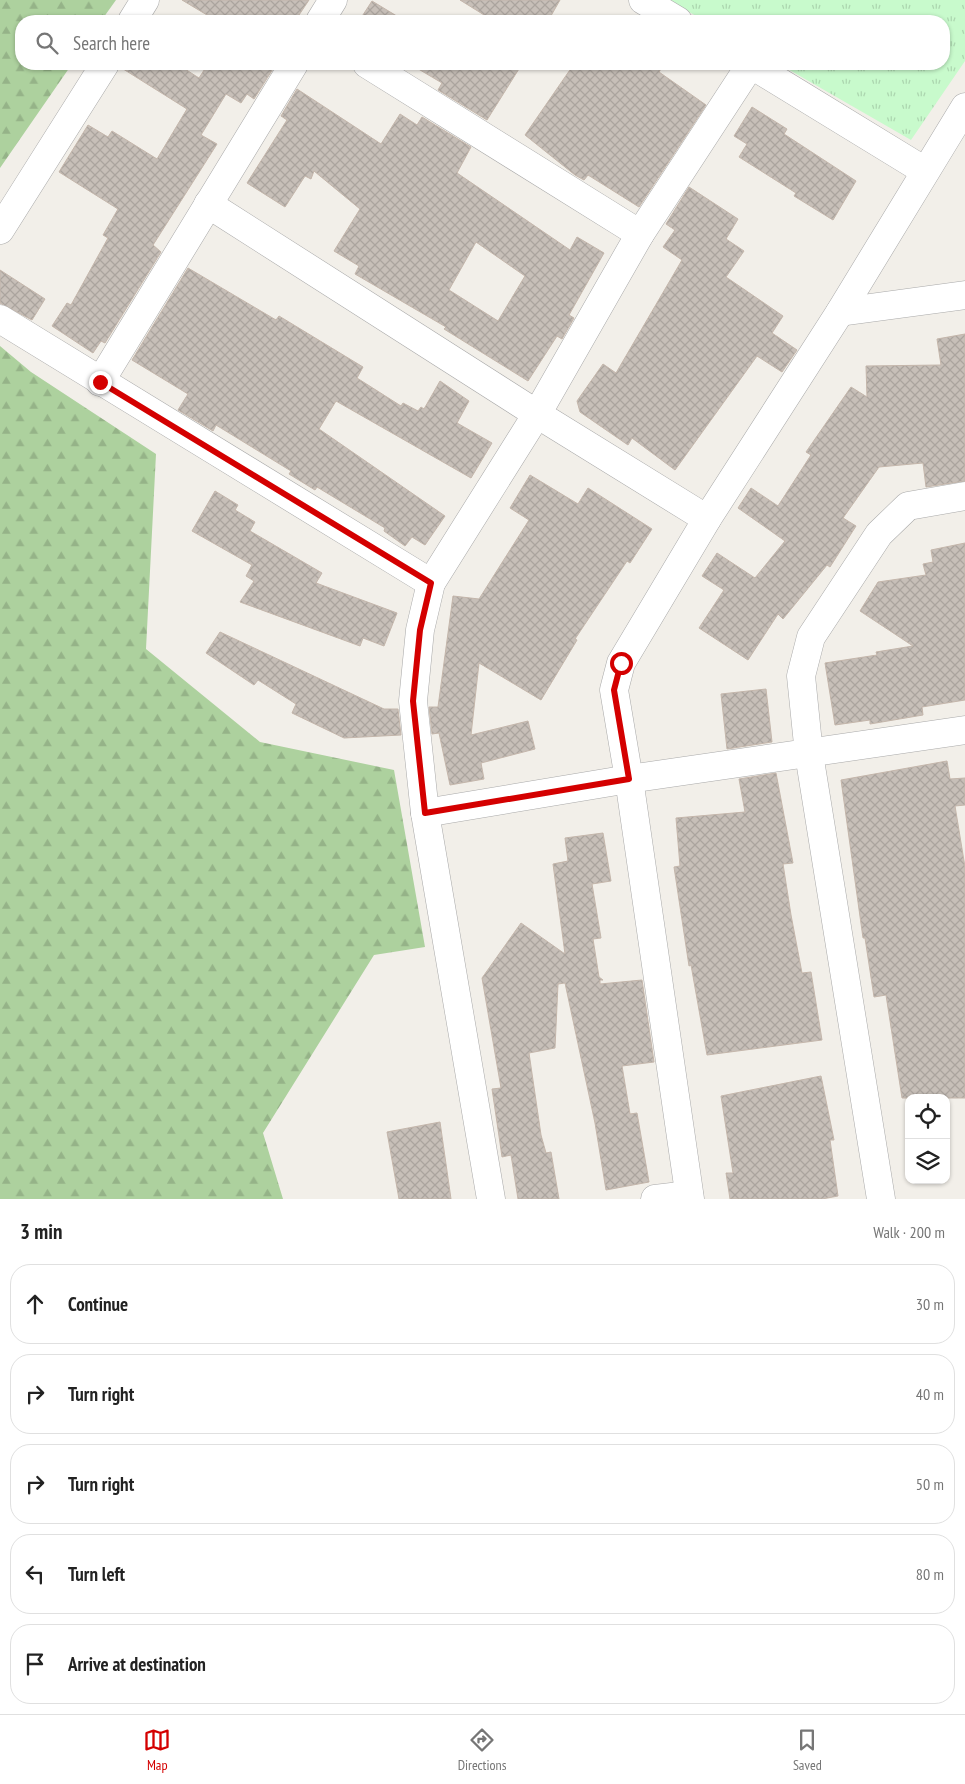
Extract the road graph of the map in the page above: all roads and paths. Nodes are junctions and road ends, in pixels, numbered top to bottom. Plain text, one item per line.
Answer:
1 (145, 0) edge
2 (333, 0) edge
3 (643, 0) edge
4 (136, 15) edge
5 (324, 15) edge
6 (668, 15) edge
7 (101, 70) edge
8 (290, 70) edge
9 (377, 70) edge
10 (746, 70) edge
11 (760, 70) edge
12 (965, 107) edge
13 (925, 171) junction
14 (208, 204) junction
15 (0, 230) edge
16 (640, 234) junction
17 (965, 295) edge
18 (840, 312) junction
19 (0, 319) edge
20 (100, 382) junction
21 (537, 414) junction
22 (965, 496) edge
23 (707, 518) junction
24 (431, 583) junction
25 (965, 730) edge
26 (809, 754) junction
27 (629, 779) junction
28 (425, 813) junction
29 (689, 1197) edge
30 (490, 1199) edge
31 (655, 1199) edge
32 (881, 1199) edge

1 - 4 street
2 - 5 street
3 - 6 street
7 - 15 street
8 - 14 street
9 - 16 street
10 - 16 street
11 - 13 street
12 - 13 street
13 - 18 street
14 - 20 street
14 - 21 street
16 - 21 street
17 - 18 street
18 - 23 street
19 - 20 street
20 - 24 street
21 - 23 street
21 - 24 street
22 - 26 street
23 - 27 street
24 - 28 street
25 - 26 street
26 - 27 street
26 - 32 street
27 - 28 street
27 - 29 street
28 - 30 street
29 - 31 street

